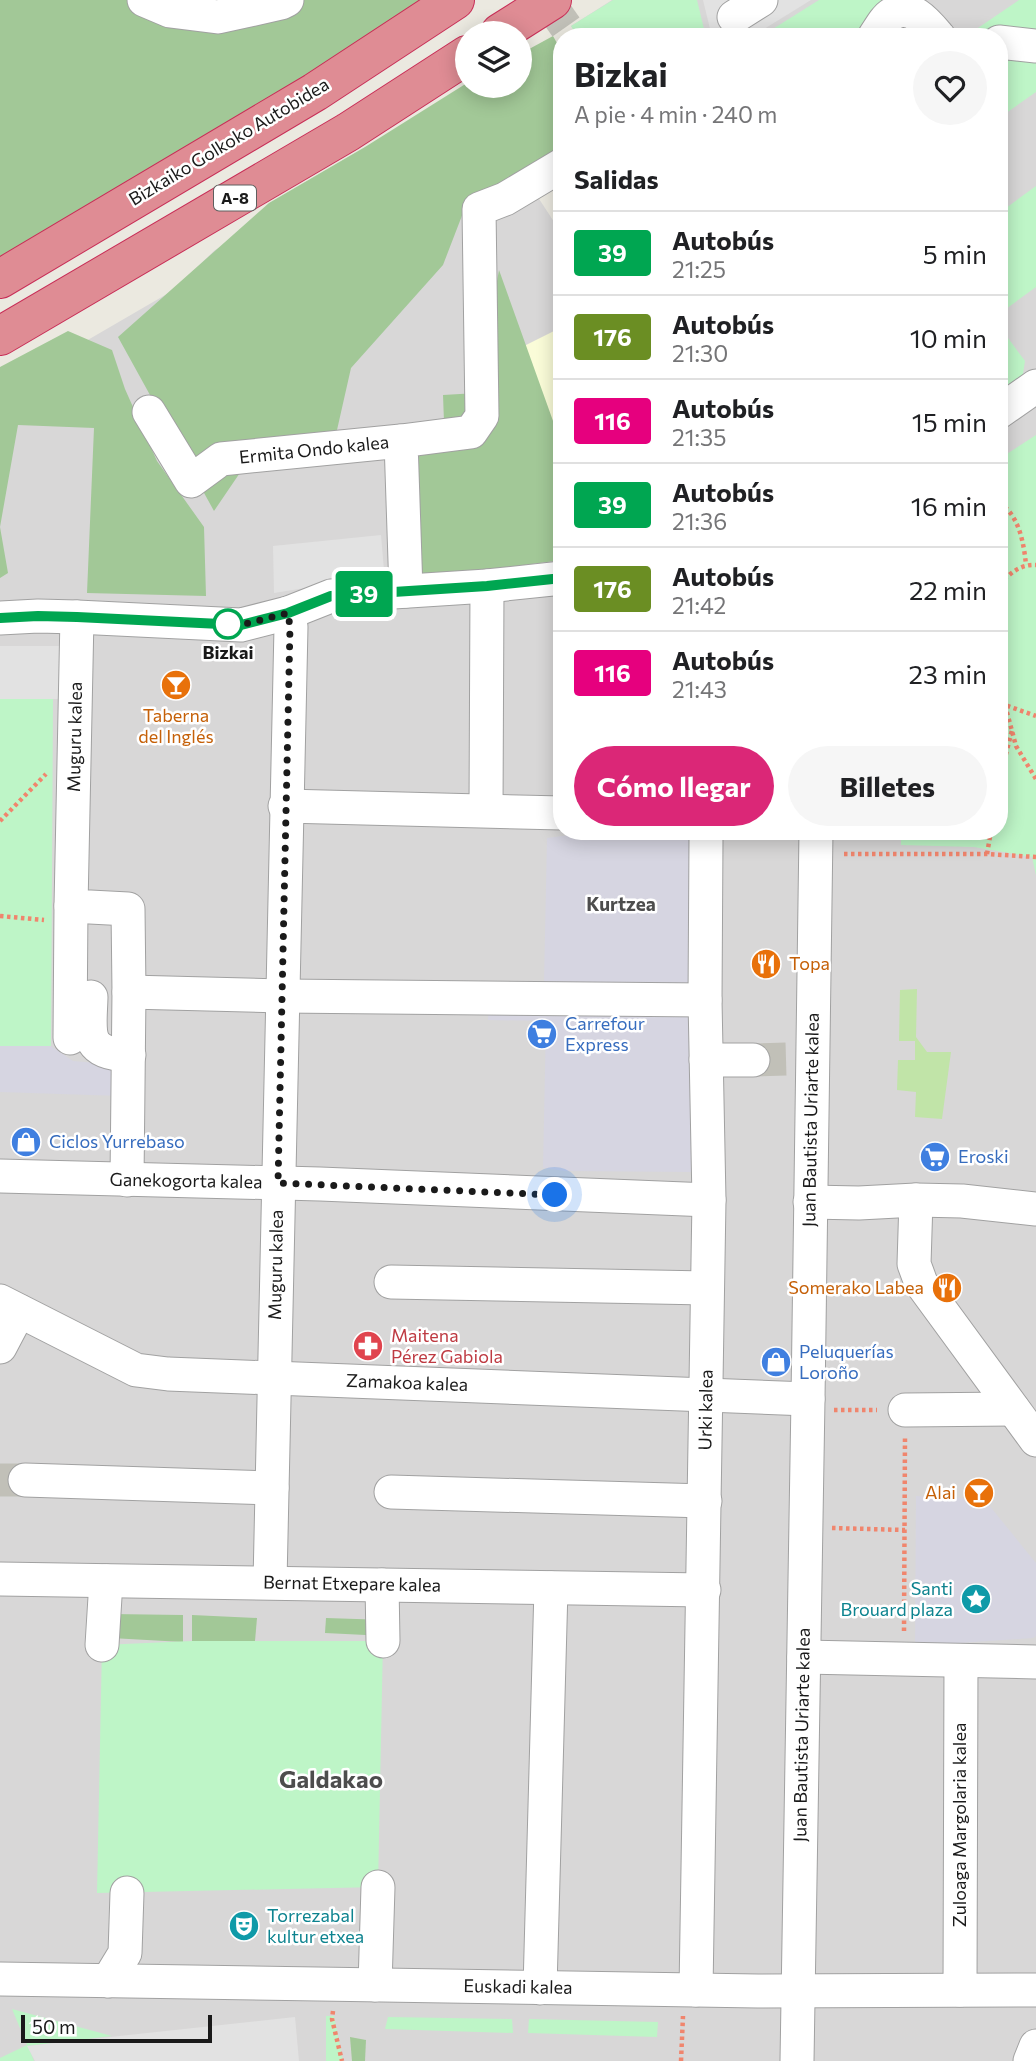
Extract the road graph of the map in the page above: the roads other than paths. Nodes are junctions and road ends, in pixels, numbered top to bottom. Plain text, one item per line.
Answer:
1 (144, 0) edge
2 (286, 0) edge
3 (455, 0) edge
4 (552, 0) edge
5 (519, 21) edge
6 (881, 28) edge
7 (931, 28) edge
8 (1008, 43) edge
9 (1036, 46) edge
10 (455, 63) edge
11 (553, 170) edge
12 (0, 279) edge
13 (0, 336) edge
14 (1036, 386) edge
15 (1008, 406) edge
16 (149, 412) dead end
17 (401, 441) junction
18 (553, 579) edge
19 (487, 586) junction
20 (406, 591) junction
21 (288, 613) junction
22 (77, 617) junction
23 (0, 618) edge
24 (285, 806) junction
25 (486, 810) junction
26 (553, 813) edge
27 (706, 840) edge
28 (816, 840) edge
29 (71, 906) junction
30 (129, 992) junction
31 (91, 995) dead end
32 (282, 996) junction
33 (705, 1000) junction
34 (70, 1038) dead end
35 (129, 1055) junction
36 (706, 1060) junction
37 (753, 1060) tunnel mouth
38 (0, 1176) edge
39 (127, 1180) junction
40 (278, 1183) junction
41 (709, 1200) junction
42 (916, 1200) junction
43 (810, 1202) junction
44 (1036, 1209) edge
45 (391, 1282) dead end
46 (707, 1287) junction
47 (10, 1306) edge
48 (0, 1347) edge
49 (274, 1378) junction
50 (706, 1394) junction
51 (808, 1404) junction
52 (1013, 1409) junction
53 (905, 1410) road end
54 (1036, 1440) edge
55 (25, 1480) tunnel mouth
56 (272, 1488) junction
57 (391, 1492) dead end
58 (705, 1501) junction
59 (0, 1579) edge
60 (106, 1581) junction
61 (270, 1582) junction
62 (382, 1585) junction
63 (551, 1588) junction
64 (704, 1590) junction
65 (383, 1641) dead end
66 (102, 1645) dead end
67 (804, 1657) junction
68 (961, 1661) junction
69 (1036, 1662) edge
70 (378, 1887) dead end
71 (127, 1893) dead end
72 (0, 1979) edge
73 (108, 1981) junction
74 (375, 1985) junction
75 (540, 1987) junction
76 (960, 1990) junction
77 (1036, 1990) edge
78 (798, 1991) junction
79 (690, 2003) junction
80 (1036, 2046) edge
81 (797, 2061) edge
82 (1030, 2061) edge

1 - 2 street
3 - 12 highway, Bizkaiko Golkoko Autobidea
4 - 5 highway
6 - 7 street
8 - 9 street
10 - 13 highway, A-8
11 - 17 street, Ermita Ondo kalea
14 - 15 street
16 - 17 street, Ermita Ondo kalea
17 - 20 street, Ermita Ondo kalea
18 - 19 street
19 - 20 street
19 - 25 street
20 - 21 street
21 - 22 street
21 - 24 street, Muguru kalea
22 - 23 street
22 - 29 street, Muguru kalea
24 - 25 street
24 - 32 street, Muguru kalea
25 - 26 street
27 - 33 street, Urki kalea
28 - 43 street, Juan Bautista Uriarte kalea
29 - 30 street
29 - 34 street, Muguru kalea
30 - 32 street
30 - 35 street
31 - 35 street
32 - 33 street
32 - 40 street, Muguru kalea
33 - 36 street, Urki kalea
35 - 39 street
36 - 37 street
36 - 41 street, Urki kalea
38 - 39 street, Ganekogorta kalea
39 - 40 street, Ganekogorta kalea
40 - 41 street, Ganekogorta kalea
40 - 49 street, Muguru kalea
41 - 46 street, Urki kalea
42 - 43 street
42 - 44 street
42 - 52 street
43 - 51 street, Juan Bautista Uriarte kalea
45 - 46 street
46 - 50 street, Urki kalea
47 - 48 street, Zamakoa kalea
47 - 49 street, Zamakoa kalea
49 - 50 street, Zamakoa kalea
49 - 56 street, Muguru kalea
50 - 51 street, Zamakoa kalea
50 - 58 street, Urki kalea
51 - 67 street, Juan Bautista Uriarte kalea
52 - 53 street
52 - 54 street
55 - 56 street
56 - 61 street, Muguru kalea
57 - 58 street
58 - 64 street, Urki kalea
59 - 60 street, Bernat Etxepare kalea
60 - 61 street, Bernat Etxepare kalea
60 - 66 street
61 - 62 street, Bernat Etxepare kalea
62 - 63 street, Bernat Etxepare kalea
62 - 65 street
63 - 64 street, Bernat Etxepare kalea
63 - 75 street
64 - 79 street, Urki kalea
67 - 68 street
67 - 78 street, Juan Bautista Uriarte kalea
68 - 69 street
68 - 76 street, Zuloaga Margolaria kalea
70 - 74 street
71 - 73 street
72 - 73 street, Euskadi kalea
73 - 74 street, Euskadi kalea
74 - 75 street, Euskadi kalea
75 - 79 street, Euskadi kalea
76 - 77 street, Euskadi kalea
76 - 78 street, Euskadi kalea
78 - 79 street, Euskadi kalea
78 - 81 street, Juan Bautista Uriarte kalea
80 - 82 street

